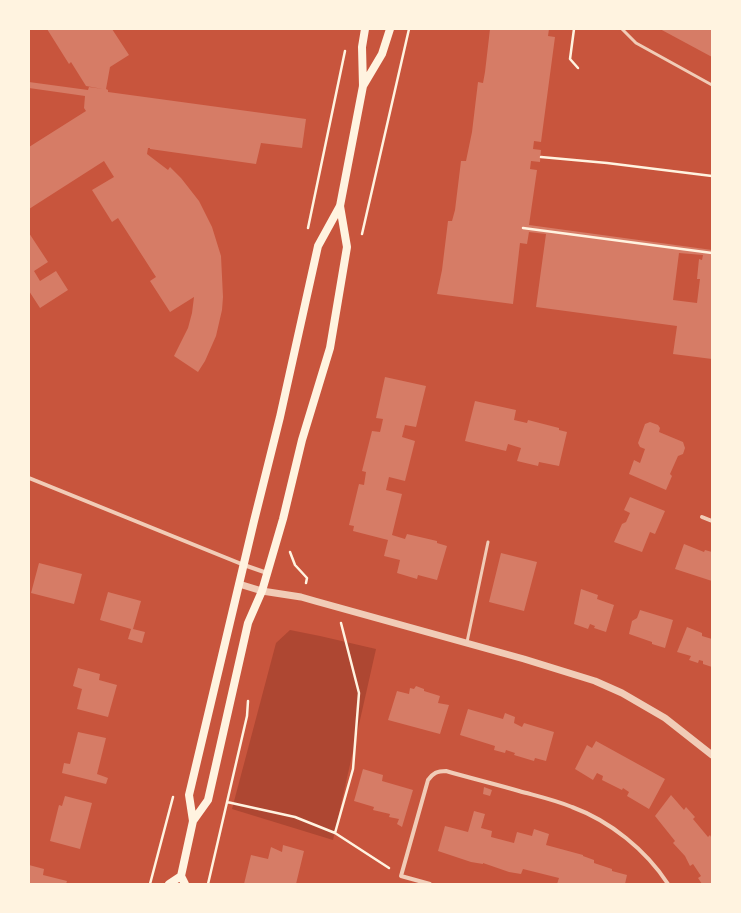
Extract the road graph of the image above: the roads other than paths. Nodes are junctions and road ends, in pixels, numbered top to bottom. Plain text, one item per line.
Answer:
1 (364, 29) edge
2 (390, 29) edge
3 (622, 29) edge
4 (712, 85) edge
5 (363, 86) junction
6 (340, 206) junction
7 (29, 478) edge
8 (702, 517) dead end
9 (712, 521) edge
10 (488, 542) dead end
11 (244, 565) junction
12 (267, 573) junction
13 (239, 584) junction
14 (262, 591) junction
15 (467, 643) junction
16 (712, 755) edge
17 (193, 821) junction
18 (183, 880) edge
19 (169, 884) edge
20 (430, 884) edge
21 (668, 884) edge

1 - 5 main road
2 - 5 main road
3 - 4 lane
5 - 6 main road
6 - 11 main road
6 - 12 main road
7 - 11 street
8 - 9 street
10 - 15 lane
11 - 12 street
11 - 13 main road
12 - 14 main road
13 - 14 street
13 - 17 main road
14 - 15 street
14 - 17 main road
15 - 16 street
17 - 18 main road
18 - 19 main road
20 - 21 street

